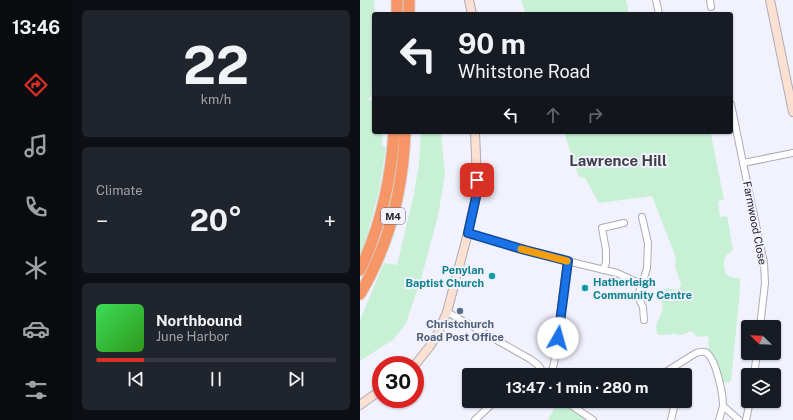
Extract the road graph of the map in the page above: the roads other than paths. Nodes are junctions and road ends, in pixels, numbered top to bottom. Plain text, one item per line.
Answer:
1 (397, 0) edge
2 (409, 0) edge
3 (469, 0) edge
4 (656, 0) edge
5 (770, 0) edge
6 (397, 12) edge
7 (409, 12) edge
8 (472, 12) edge
9 (659, 12) edge
10 (793, 112) edge
11 (733, 114) edge
12 (394, 134) edge
13 (405, 134) edge
14 (475, 134) edge
15 (793, 153) edge
16 (743, 163) junction
17 (642, 217) dead end
18 (624, 223) dead end
19 (468, 233) junction
20 (568, 261) junction
21 (360, 270) edge
22 (602, 270) junction
23 (641, 284) junction
24 (360, 294) edge
25 (447, 312) junction
26 (644, 320) dead end
27 (761, 320) edge
28 (422, 356) edge
29 (540, 368) edge
30 (550, 368) edge
31 (673, 368) edge
32 (372, 396) edge
33 (360, 405) edge
34 (723, 406) junction
35 (488, 408) edge
36 (575, 408) edge
37 (674, 408) edge
38 (749, 408) edge
39 (475, 420) edge
40 (593, 420) edge
41 (671, 420) edge
42 (719, 420) edge
43 (739, 420) edge
44 (746, 420) edge

1 - 6 highway
2 - 7 highway
3 - 8 street
4 - 9 street
5 - 10 street
11 - 16 street, Farmwood Close
12 - 21 highway, M4
13 - 24 highway, M4
14 - 19 street
15 - 16 street
16 - 27 street, Farmwood Close
17 - 23 street
18 - 22 street
19 - 20 street
19 - 25 street
20 - 22 street
20 - 30 street
22 - 23 street
23 - 26 street
25 - 28 street
25 - 29 street
31 - 34 street
32 - 33 street
34 - 42 street
34 - 43 street
35 - 39 street
36 - 40 street
37 - 41 street
38 - 44 street

